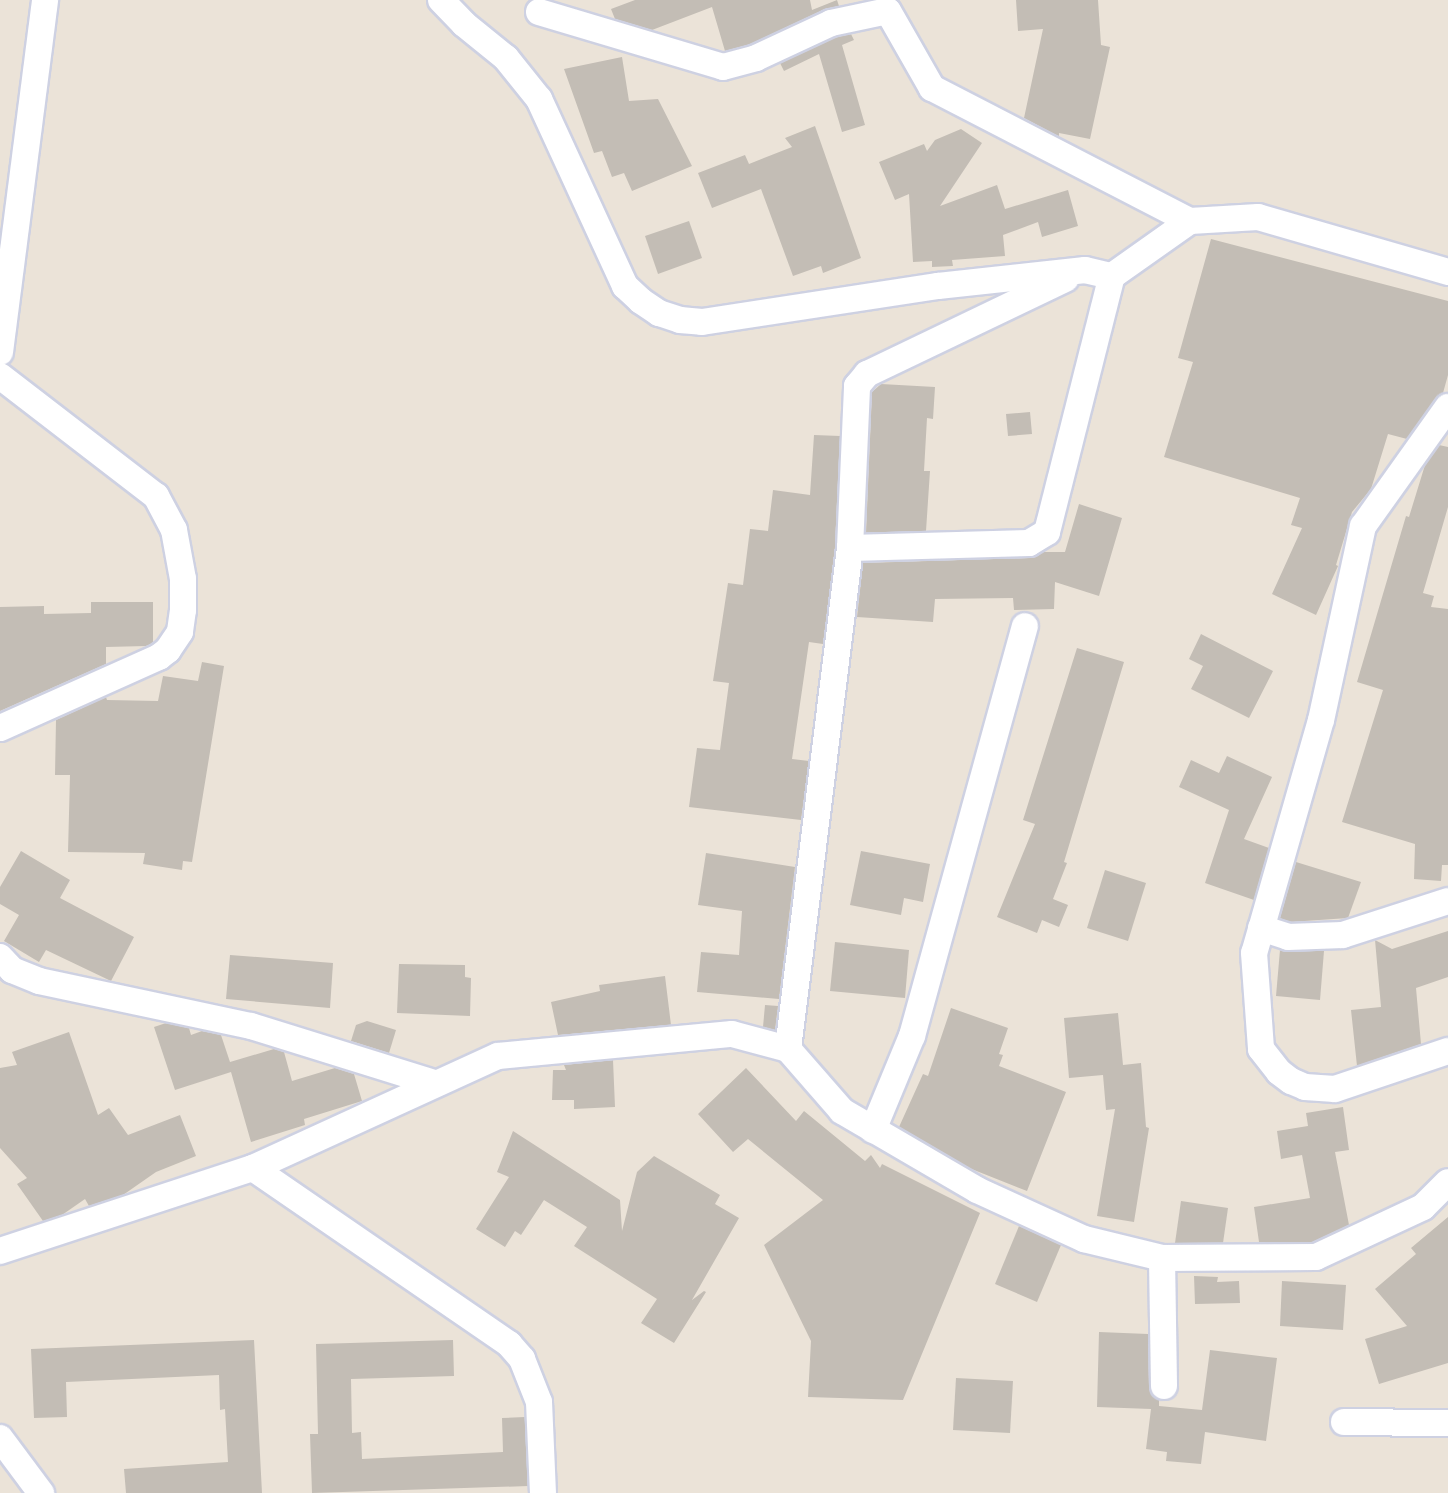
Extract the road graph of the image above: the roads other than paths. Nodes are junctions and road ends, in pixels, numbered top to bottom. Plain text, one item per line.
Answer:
1 (45, 0) edge
2 (441, 0) edge
3 (539, 12) dead end
4 (1190, 221) junction
5 (1085, 270) junction
6 (1448, 272) edge
7 (1112, 276) junction
8 (0, 352) edge
9 (0, 376) edge
10 (1448, 407) edge
11 (850, 548) junction
12 (1025, 626) dead end
13 (0, 729) edge
14 (1448, 902) edge
15 (1261, 928) junction
16 (0, 957) edge
17 (788, 1049) junction
18 (1448, 1051) edge
19 (434, 1083) junction
20 (873, 1130) junction
21 (253, 1168) junction
22 (1448, 1182) edge
23 (0, 1251) edge
24 (1162, 1258) junction
25 (1164, 1386) dead end
26 (1344, 1422) dead end
27 (1448, 1423) edge
28 (0, 1438) edge
29 (41, 1493) edge
30 (543, 1493) edge

1 - 8 street
2 - 5 street
3 - 4 street
4 - 6 street
4 - 7 street
5 - 7 street
5 - 11 street
7 - 11 street
9 - 13 street
10 - 15 street
11 - 17 street
12 - 20 street
14 - 15 street
15 - 18 street
16 - 19 street
17 - 19 street
17 - 20 street
19 - 21 street
20 - 24 street
21 - 23 street
21 - 30 street
22 - 24 street
24 - 25 street
26 - 27 street
28 - 29 street

